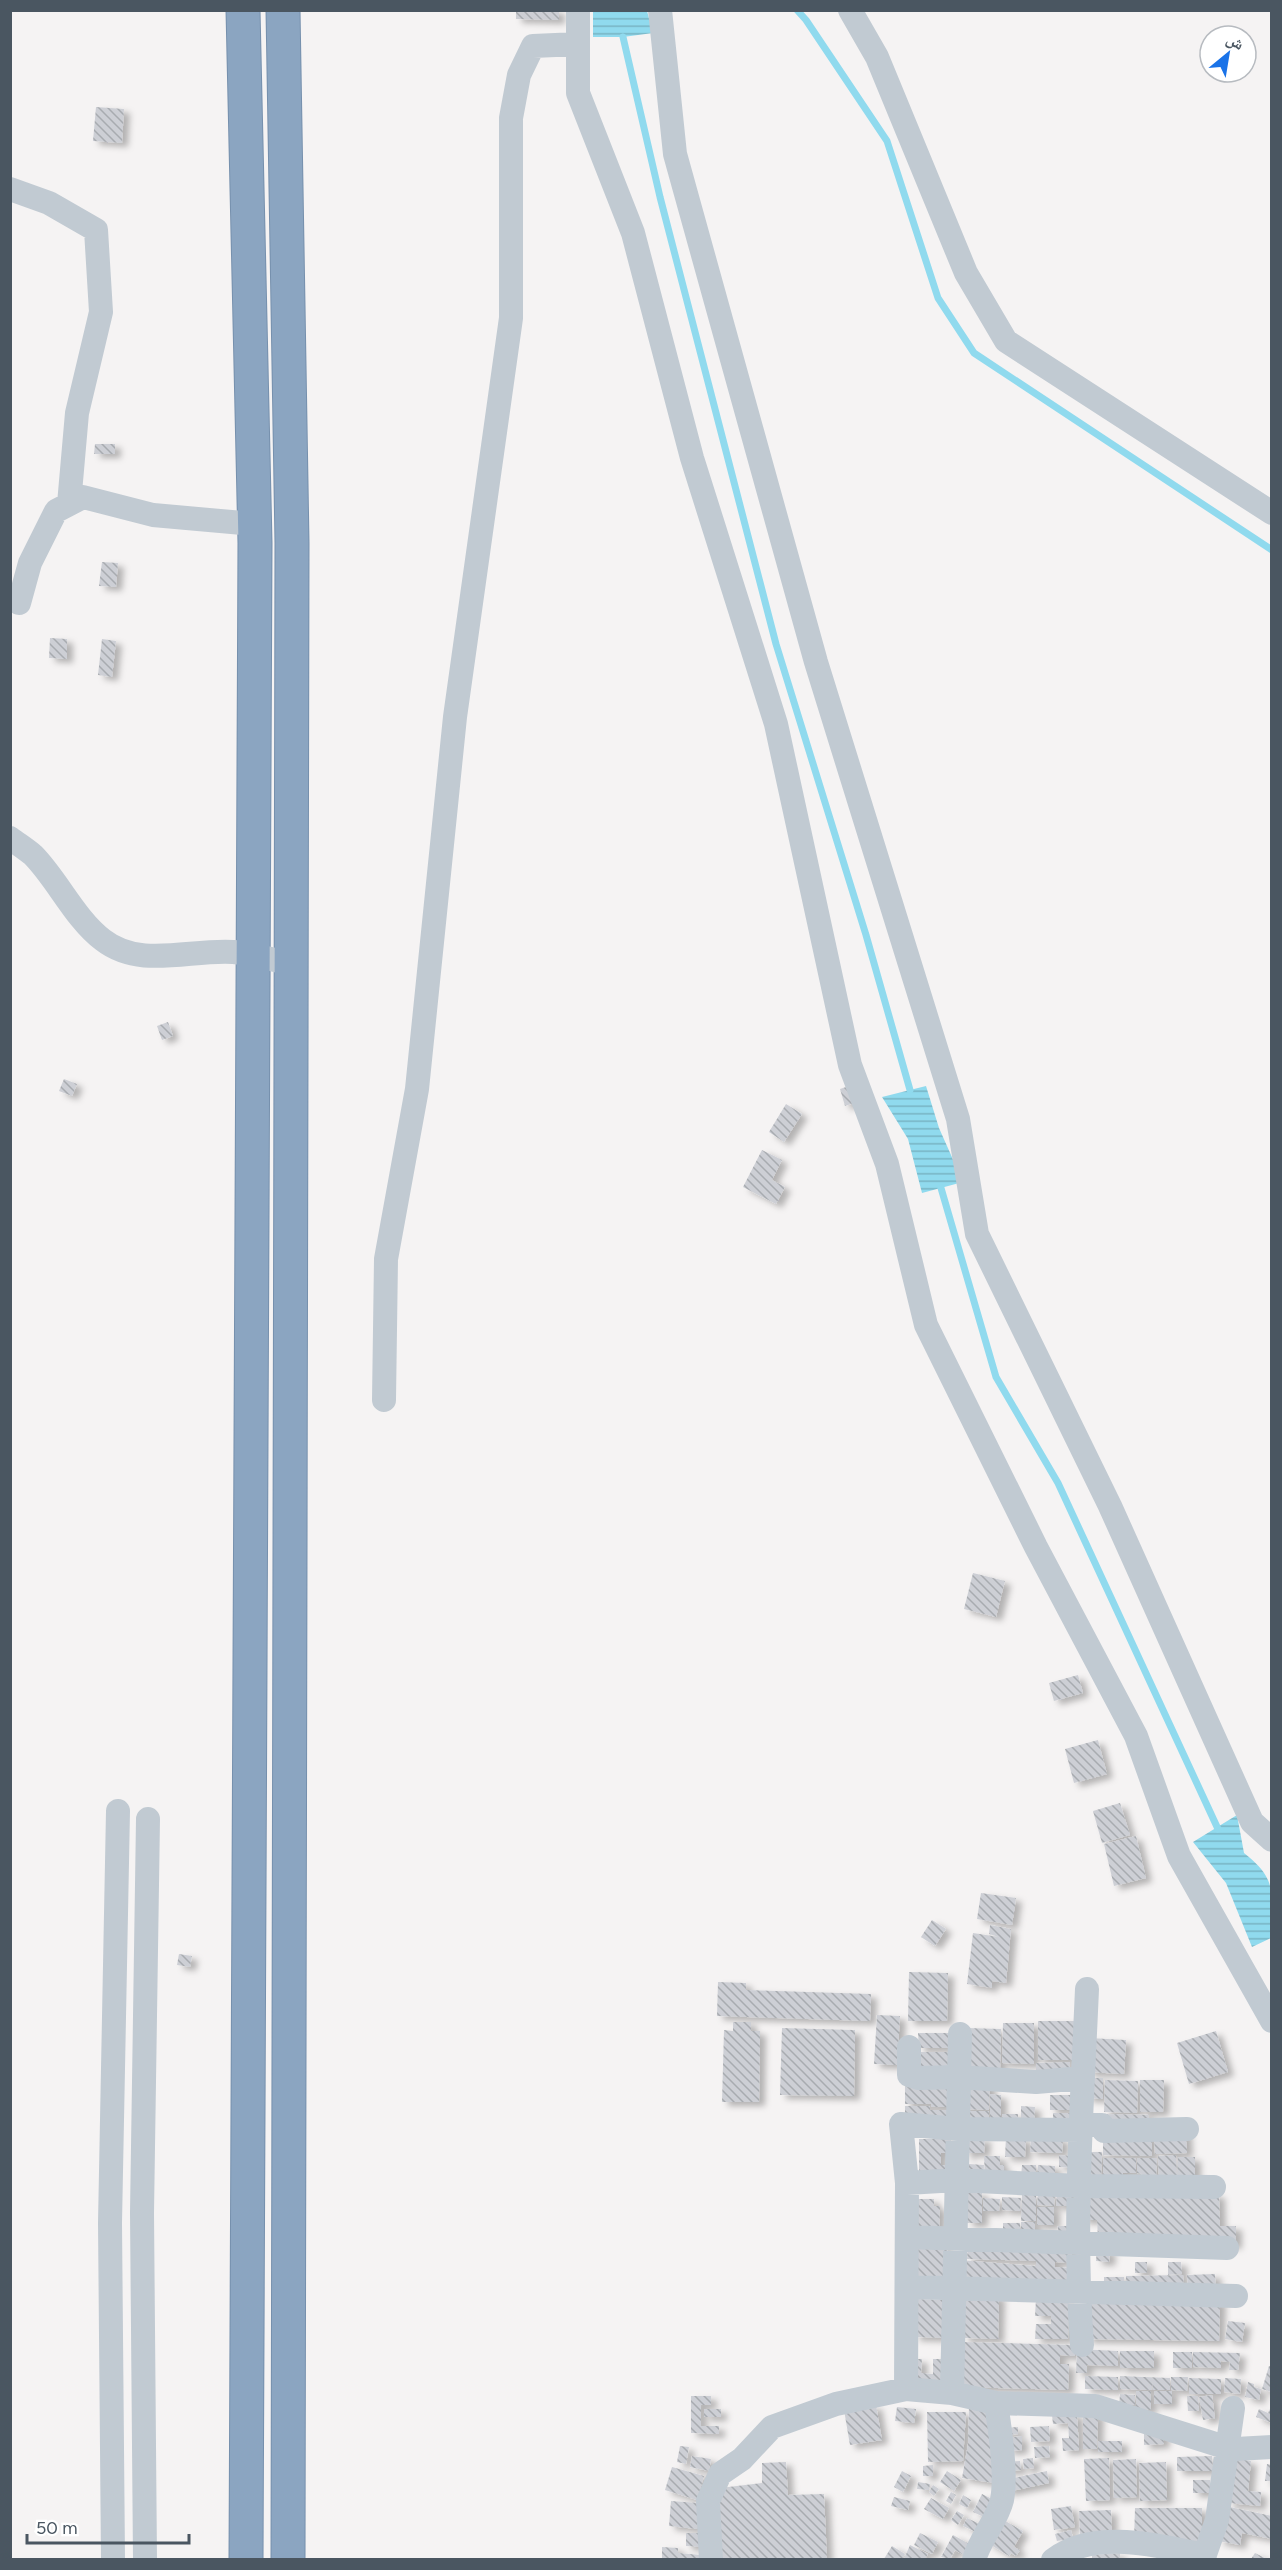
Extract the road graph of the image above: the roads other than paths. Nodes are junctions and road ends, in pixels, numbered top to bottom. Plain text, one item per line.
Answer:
1 (243, 10) edge
2 (283, 10) edge
3 (578, 10) edge
4 (660, 10) edge
5 (850, 10) edge
6 (578, 44) junction
7 (10, 189) edge
8 (69, 504) junction
9 (1272, 513) edge
10 (254, 524) junction
11 (19, 603) dead end
12 (10, 838) edge
13 (253, 956) junction
14 (291, 964) junction
15 (384, 1400) dead end
16 (118, 1811) dead end
17 (148, 1819) dead end
18 (1272, 1840) edge
19 (1087, 1989) dead end
20 (1272, 2021) edge
21 (960, 2034) dead end
22 (909, 2047) dead end
23 (957, 2077) junction
24 (1083, 2078) junction
25 (958, 2129) junction
26 (1187, 2129) dead end
27 (1082, 2130) junction
28 (957, 2180) junction
29 (907, 2183) junction
30 (1079, 2186) junction
31 (1214, 2187) dead end
32 (907, 2237) junction
33 (954, 2239) junction
34 (1079, 2244) junction
35 (1227, 2248) dead end
36 (906, 2287) junction
37 (954, 2289) junction
38 (1078, 2293) junction
39 (1236, 2296) dead end
40 (1082, 2345) dead end
41 (906, 2389) junction
42 (952, 2393) junction
43 (996, 2403) junction
44 (1233, 2408) dead end
45 (1272, 2447) edge
46 (1228, 2448) junction
47 (1204, 2557) edge
48 (112, 2559) edge
49 (145, 2559) edge
50 (246, 2559) edge
51 (288, 2559) edge
52 (711, 2559) edge
53 (974, 2559) edge
54 (1053, 2559) edge

1 - 10 highway
2 - 14 highway
3 - 6 street
4 - 18 street
5 - 9 street
6 - 15 street
6 - 20 street
7 - 8 street
8 - 10 street
8 - 11 street
10 - 13 highway
12 - 13 street
13 - 14 street
13 - 50 highway
14 - 51 highway
16 - 48 street
17 - 49 street
19 - 24 street
21 - 23 street
22 - 23 street
23 - 24 street
23 - 25 street
24 - 27 street
25 - 27 street
25 - 28 street
25 - 29 street
26 - 27 street
27 - 30 street
28 - 29 street
28 - 30 street
28 - 33 street
29 - 32 street
30 - 31 street
30 - 34 street
32 - 33 street
32 - 36 street
33 - 34 street
33 - 37 street
34 - 35 street
34 - 38 street
36 - 37 street
36 - 41 street
37 - 38 street
37 - 42 street
38 - 39 street
38 - 40 street
41 - 42 street
41 - 52 street
42 - 43 street
43 - 46 street
43 - 53 street
44 - 46 street
45 - 46 street
46 - 47 street
47 - 54 street

